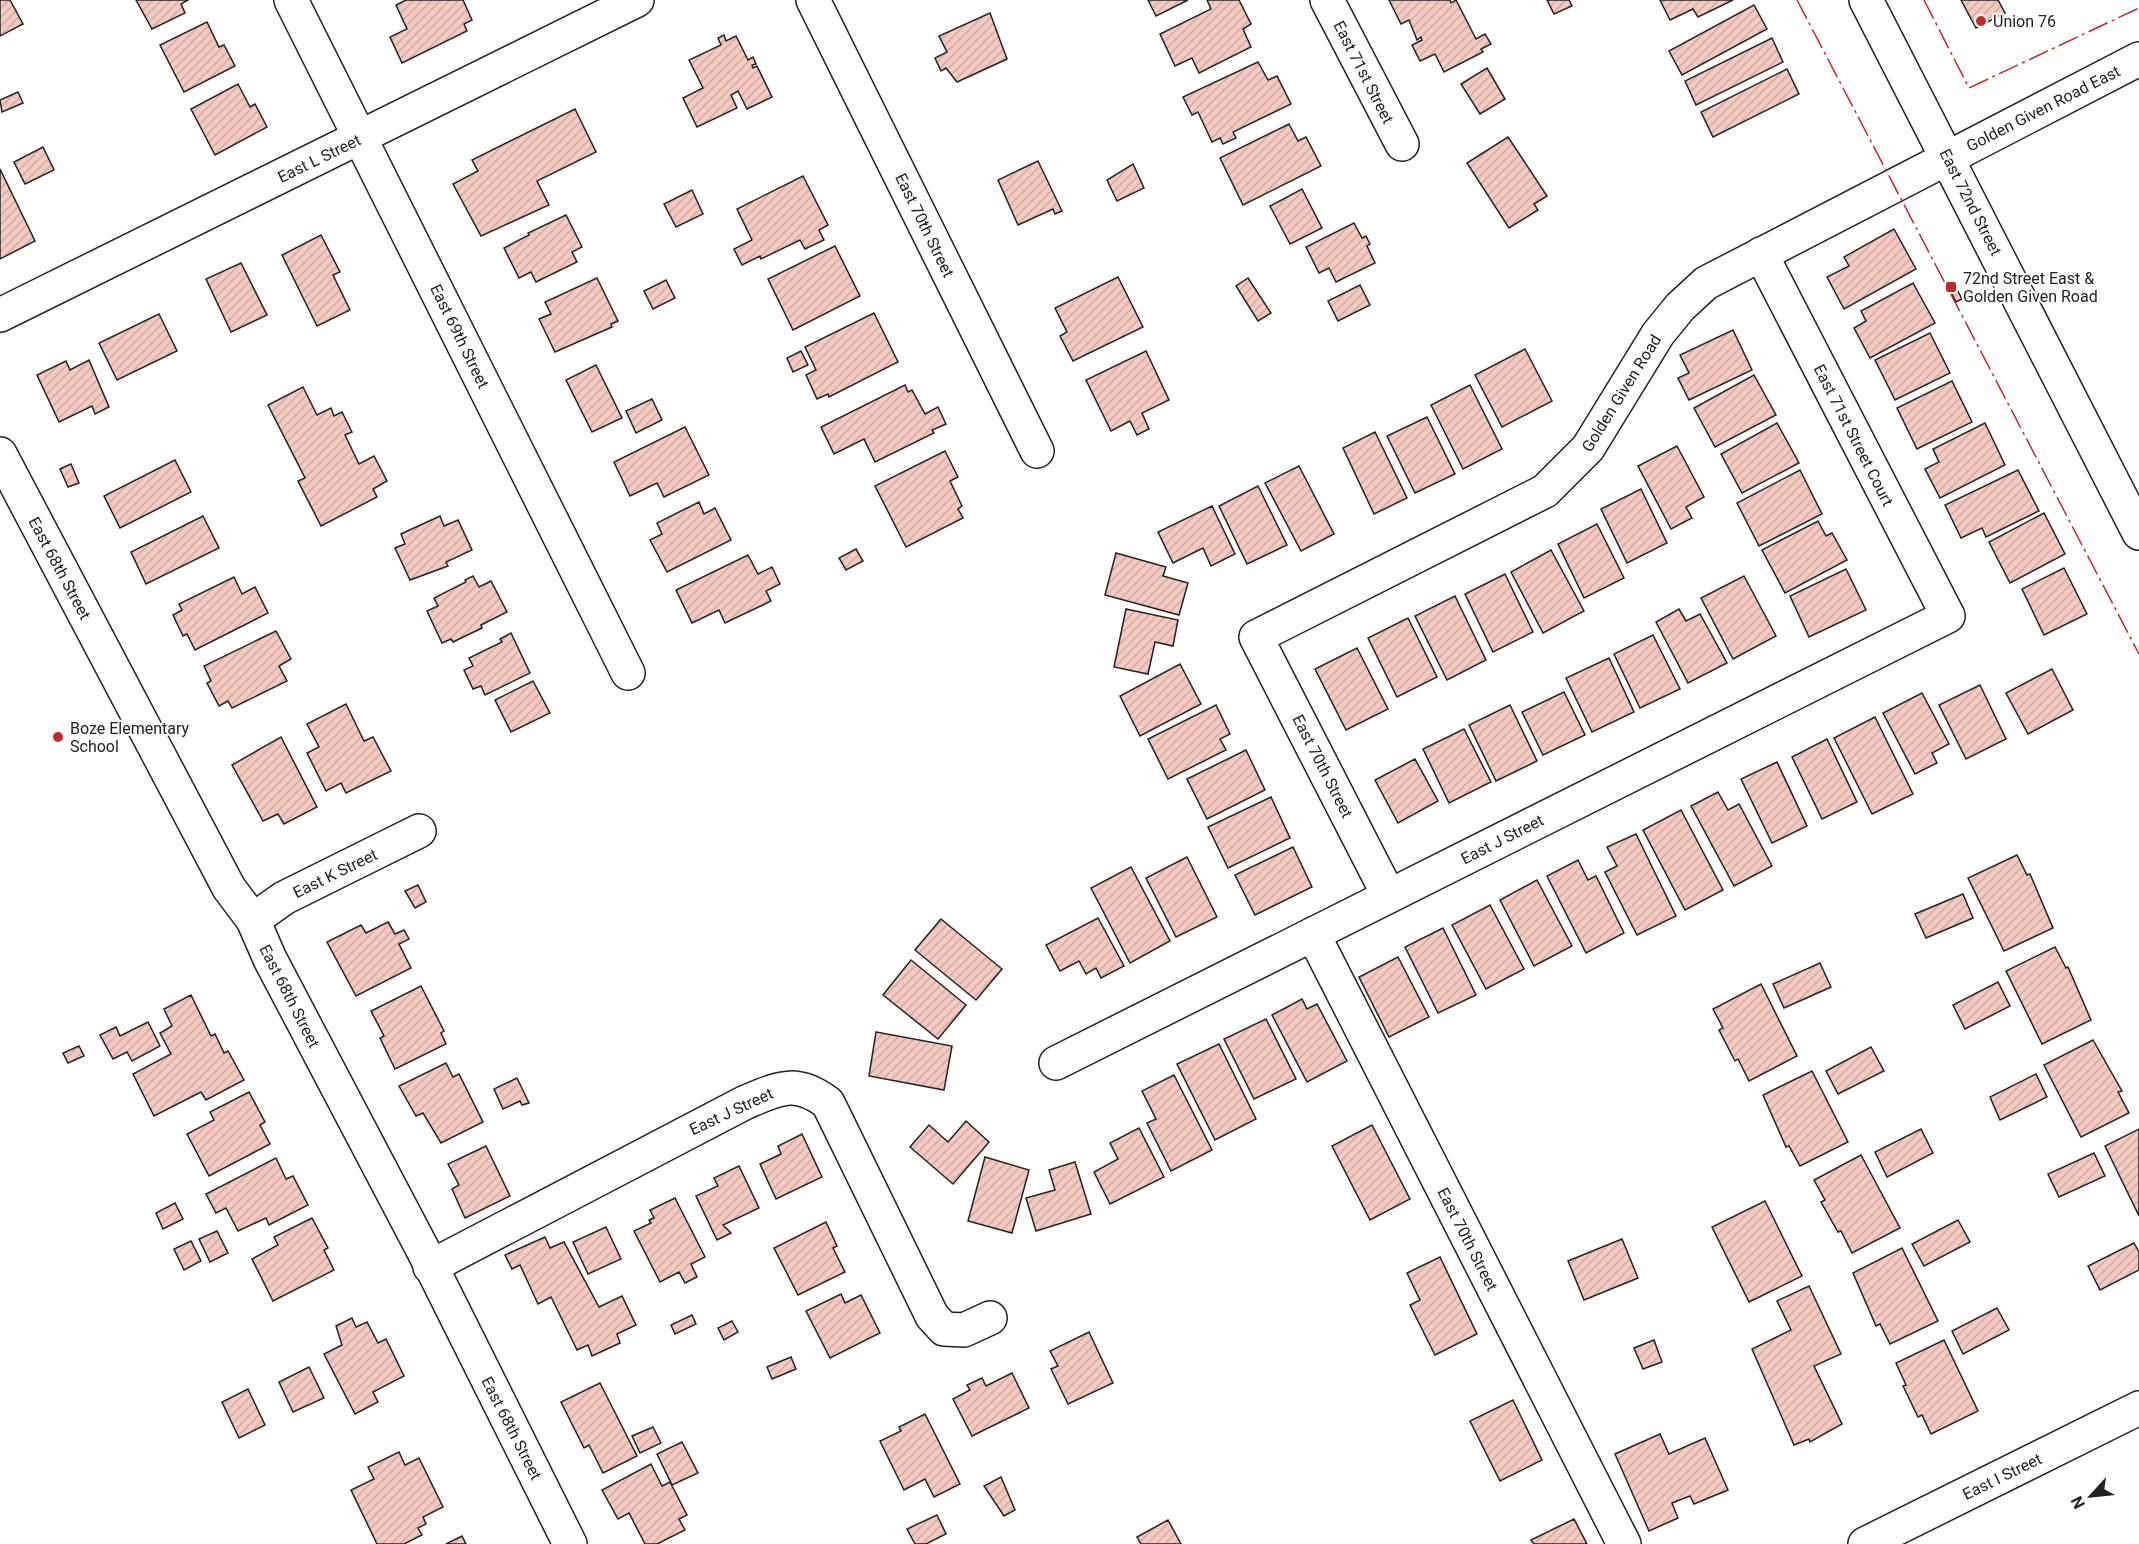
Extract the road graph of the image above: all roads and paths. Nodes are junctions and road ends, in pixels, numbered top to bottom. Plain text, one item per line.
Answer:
1 (291, 0) edge
2 (637, 0) edge
3 (813, 0) edge
4 (1327, 0) edge
5 (1866, 0) edge
6 (2139, 59) edge
7 (362, 138) junction
8 (1402, 144) dead end
9 (1948, 157) junction
10 (1761, 254) junction
11 (0, 315) edge
12 (1037, 451) dead end
13 (0, 454) edge
14 (2139, 533) edge
15 (1948, 616) joint
16 (1256, 637) joint
17 (628, 672) dead end
18 (419, 831) dead end
19 (1389, 896) junction
20 (253, 920) junction
21 (1312, 934) junction
22 (1056, 1063) dead end
23 (430, 1266) junction
24 (990, 1318) dead end
25 (2139, 1408) edge
26 (570, 1544) edge
27 (1624, 1544) edge
28 (1865, 1544) edge

1 - 7 street, East 69th Street
2 - 7 street, East L Street
3 - 12 street, East 70th Street
4 - 8 street, East 71st Street
5 - 9 street, East 72nd Street
6 - 9 street, Golden Given Road East
7 - 11 street, East L Street
7 - 17 street, East 69th Street
9 - 10 street, Golden Given Road
9 - 14 street, East 72nd Street
10 - 15 street, East 71st Street Court
10 - 16 street, Golden Given Road
13 - 20 street, East 68th Street
15 - 19 street, East J Street
16 - 19 street, East 70th Street
18 - 20 street, East K Street
19 - 21 street, East J Street
20 - 23 street, East 68th Street
21 - 22 street, East J Street
21 - 27 street, East 70th Street
23 - 24 street, East J Street
23 - 26 street, East 68th Street
25 - 28 street, East I Street

